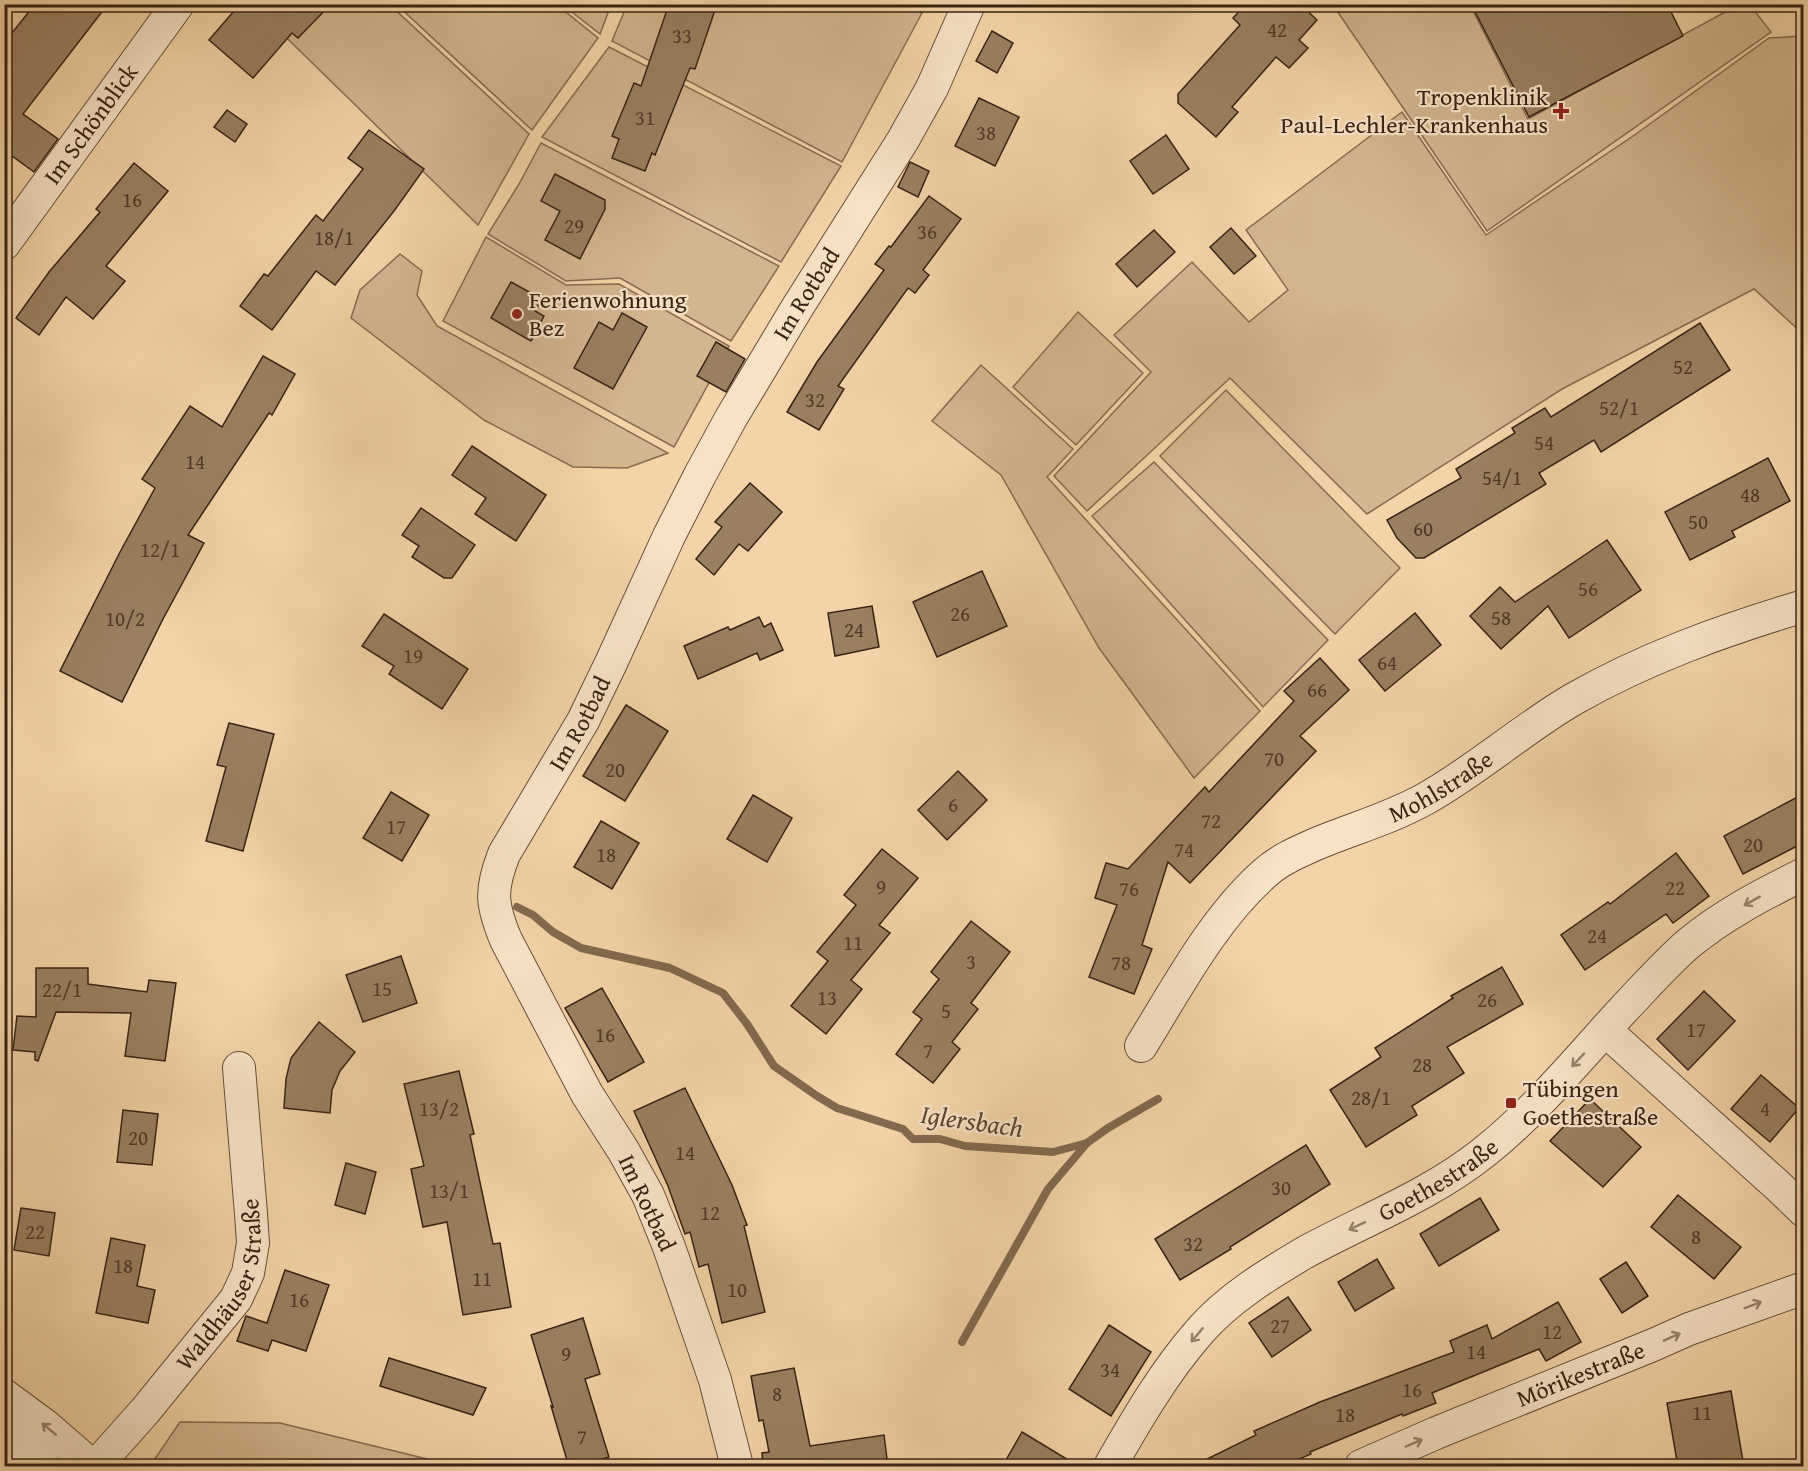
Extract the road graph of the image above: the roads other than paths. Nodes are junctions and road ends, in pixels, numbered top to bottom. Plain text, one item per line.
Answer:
1 (178, 4) edge
2 (969, 4) edge
3 (4, 244) edge
4 (1803, 606) edge
5 (1803, 874) edge
6 (1605, 1030) junction
7 (1141, 1046) dead end
8 (239, 1068) dead end
9 (1803, 1212) edge
10 (1803, 1288) edge
11 (4, 1395) edge
12 (4, 1431) edge
13 (44, 1467) edge
14 (94, 1467) edge
15 (737, 1467) edge
16 (1110, 1467) edge
17 (1361, 1467) edge

1 - 3 street, Im Schönblick
2 - 15 street, Im Rotbad
4 - 7 street, Mohlstraße
5 -> 6 street, Goethestraße
6 - 9 street
6 -> 16 street, Goethestraße
8 - 14 street, Waldhäuser Straße
17 -> 10 street, Mörikestraße
14 -> 11 street, Waldhäuser Straße
12 - 13 street

